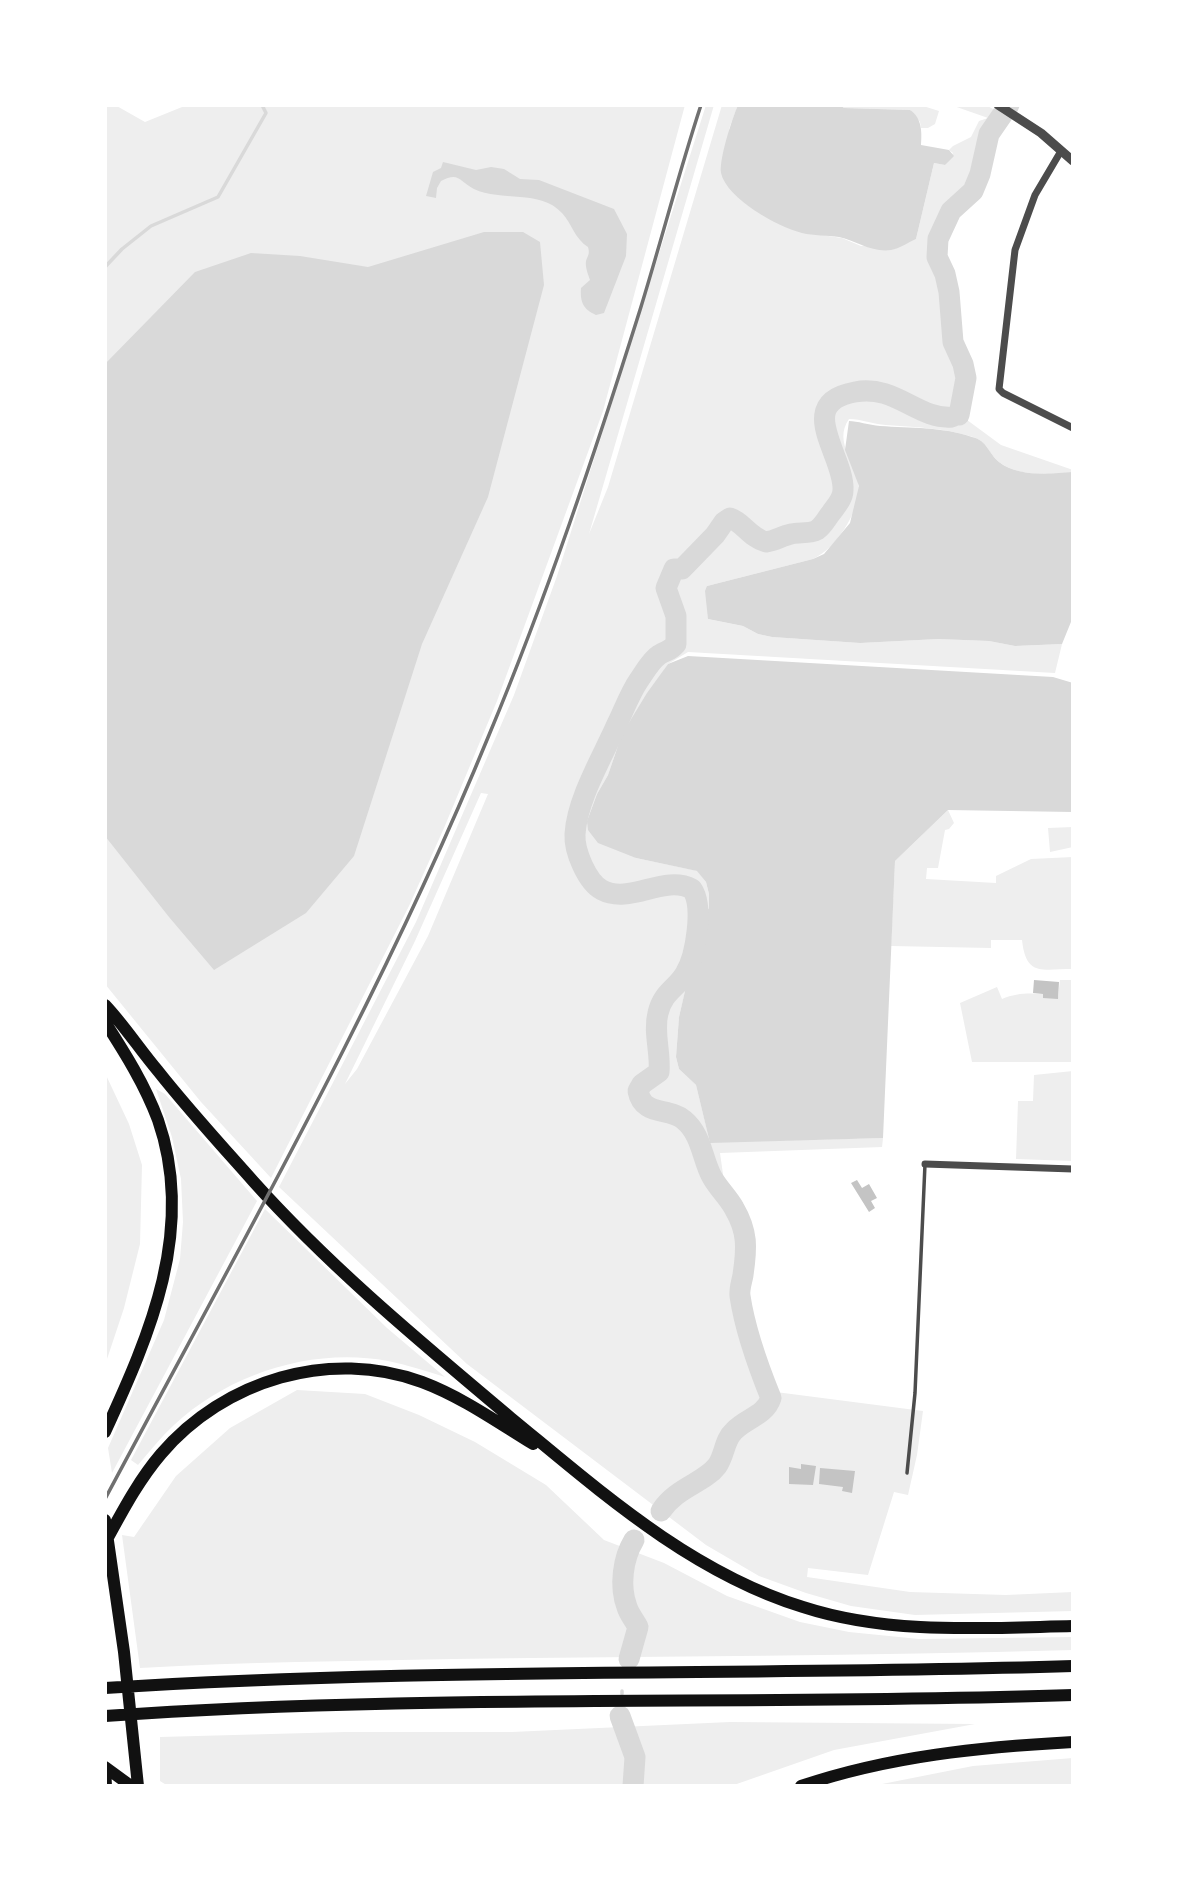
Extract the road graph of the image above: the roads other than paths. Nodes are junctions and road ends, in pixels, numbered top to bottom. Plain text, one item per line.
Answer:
1 (999, 105) edge
2 (1062, 151) junction
3 (1073, 162) edge
4 (1073, 428) edge
5 (105, 1005) edge
6 (105, 1022) edge
7 (925, 1164) joint
8 (1073, 1168) edge
9 (105, 1432) edge
10 (566, 1465) junction
11 (907, 1473) dead end
12 (105, 1520) edge
13 (105, 1543) edge
14 (1073, 1626) edge
15 (1073, 1666) edge
16 (105, 1688) edge
17 (1073, 1695) edge
18 (105, 1716) edge
19 (1073, 1742) edge
20 (105, 1767) edge
21 (106, 1773) edge
22 (106, 1786) edge
23 (131, 1786) edge
24 (138, 1786) edge
25 (801, 1786) edge

1 - 2 street
2 - 3 street
2 - 4 street
5 - 10 highway
6 - 9 highway
7 - 8 street
7 - 11 lane
10 - 13 highway
10 - 14 highway
12 - 24 highway
15 - 16 highway
17 - 18 highway
19 - 25 highway
20 - 21 highway
20 - 23 highway
21 - 22 highway

